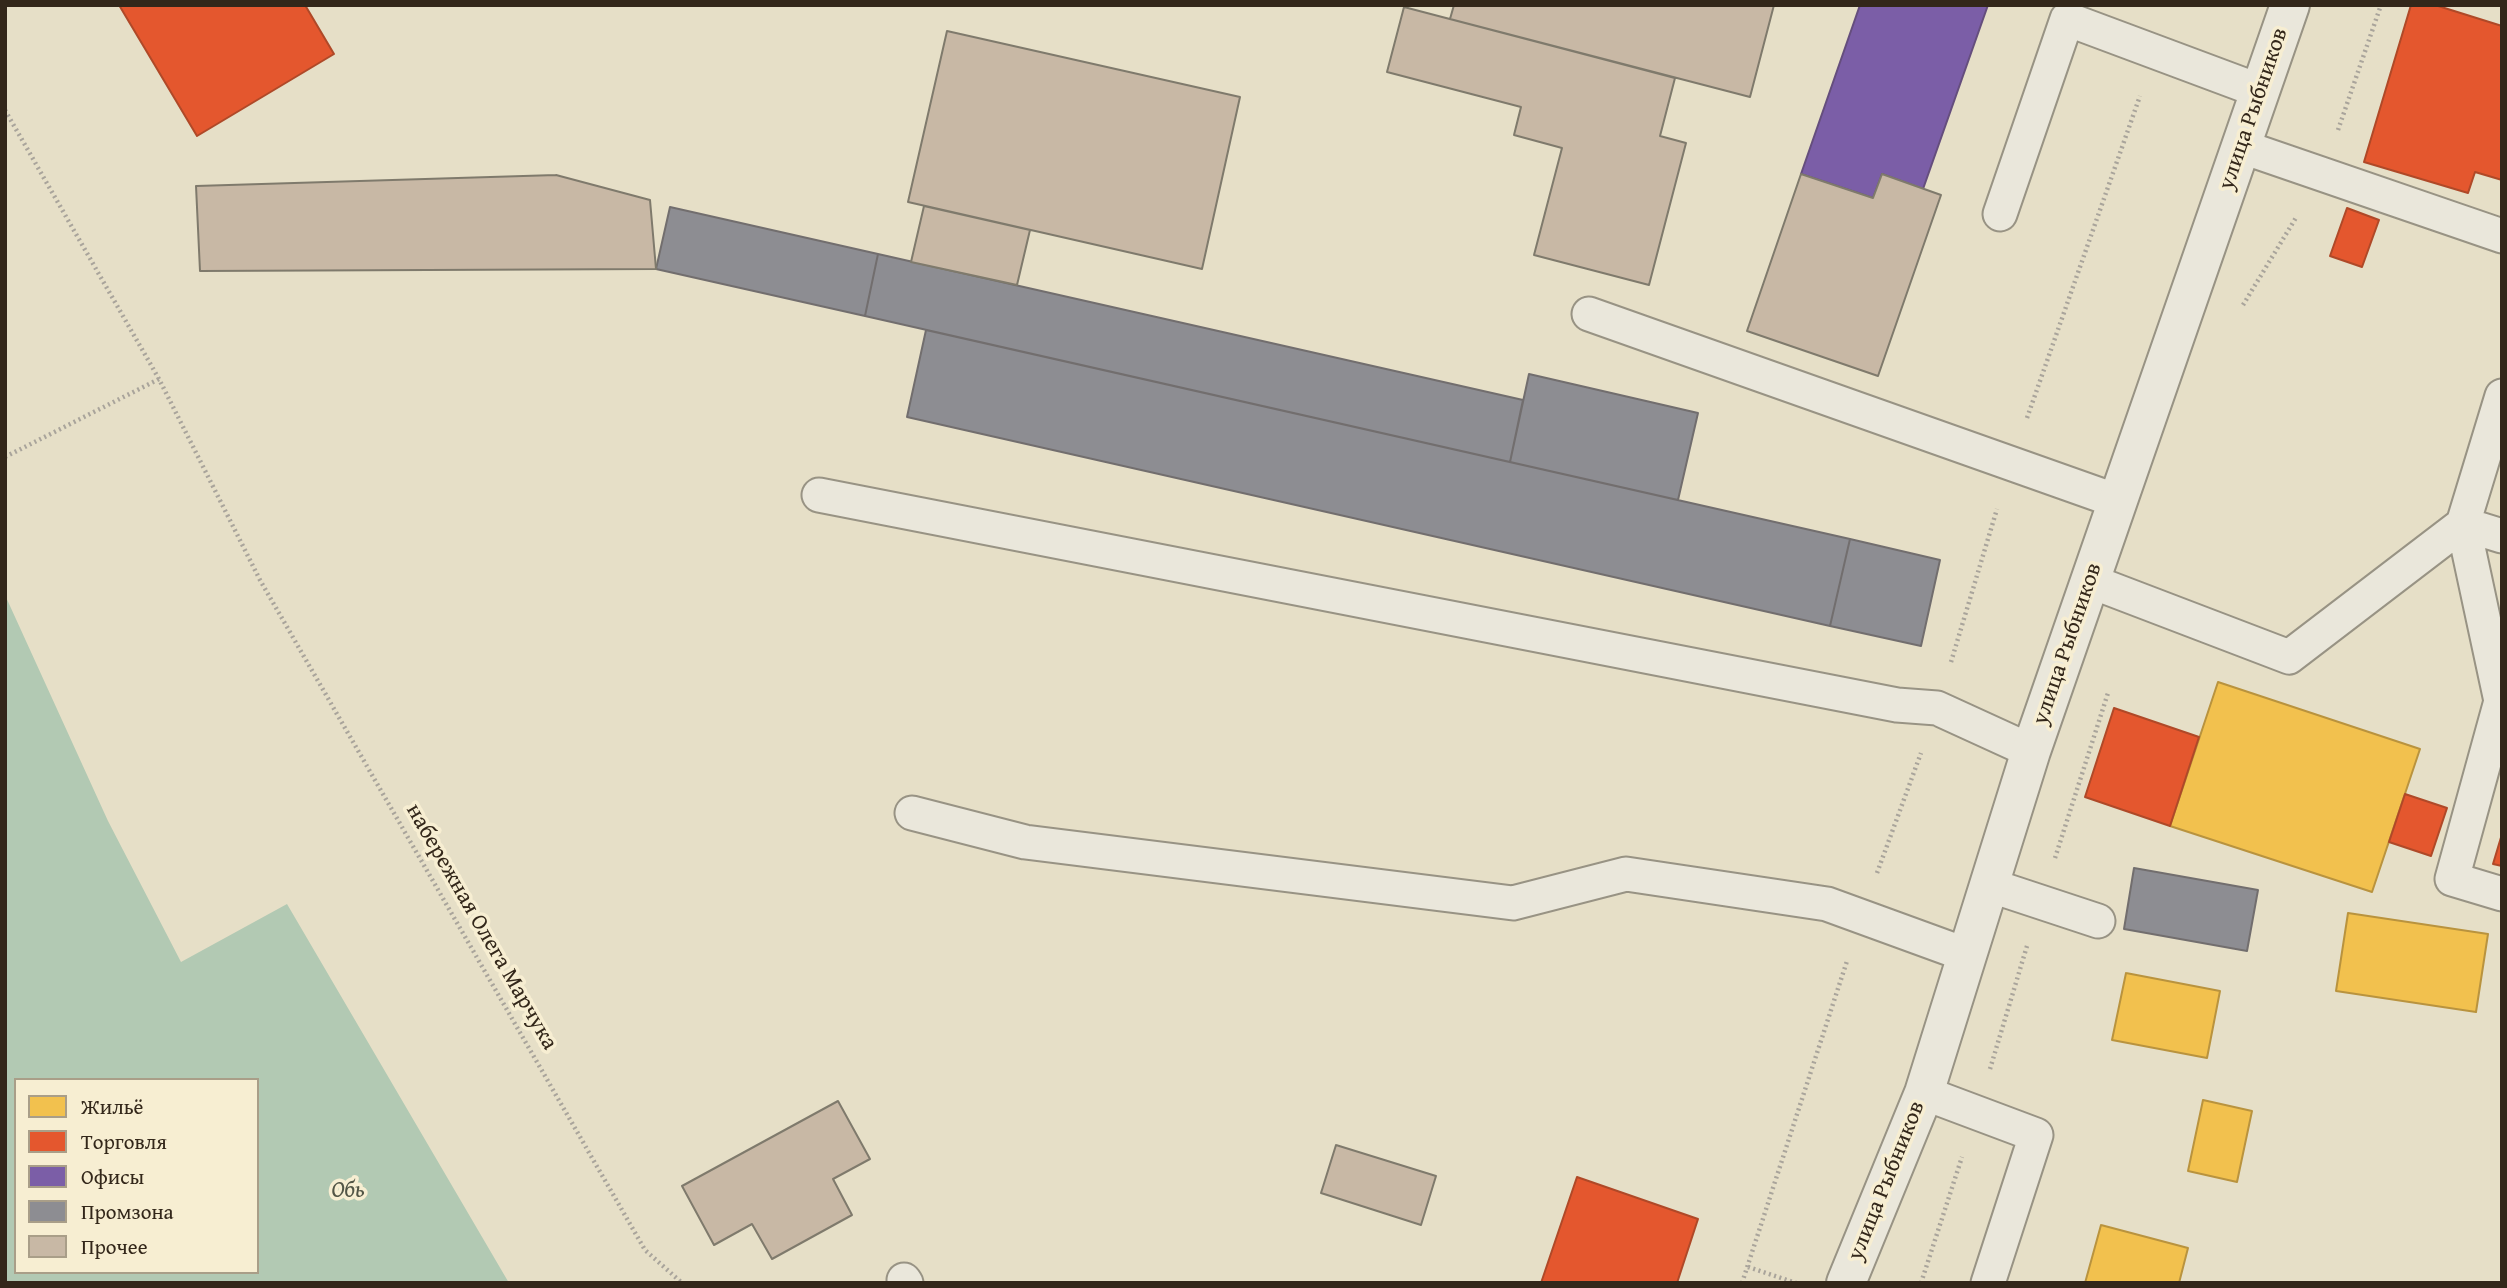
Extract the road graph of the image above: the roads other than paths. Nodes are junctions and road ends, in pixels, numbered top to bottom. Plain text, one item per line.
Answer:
1 (2290, 5) edge
2 (2260, 91) junction
3 (2240, 146) junction
4 (2000, 214) dead end
5 (2502, 236) edge
6 (1588, 314) dead end
7 (2502, 396) edge
8 (819, 495) dead end
9 (2117, 501) junction
10 (2463, 524) junction
11 (2502, 536) edge
12 (2090, 581) junction
13 (2031, 751) junction
14 (912, 813) dead end
15 (1989, 885) junction
16 (2502, 894) edge
17 (2098, 921) dead end
18 (1967, 954) junction
19 (1924, 1093) junction
20 (1846, 1283) edge
21 (1988, 1283) edge

1 - 2 street, улица Рыбников
2 - 3 street, улица Рыбников
2 - 4 lane
3 - 5 lane
3 - 9 street, улица Рыбников
6 - 9 lane
7 - 10 lane
8 - 13 lane
9 - 12 street, улица Рыбников
10 - 11 lane
10 - 12 lane
10 - 16 lane
12 - 13 street, улица Рыбников
13 - 15 street, улица Рыбников
14 - 18 lane
15 - 17 lane
15 - 18 street, улица Рыбников
18 - 19 street, улица Рыбников
19 - 20 street, улица Рыбников
19 - 21 lane

